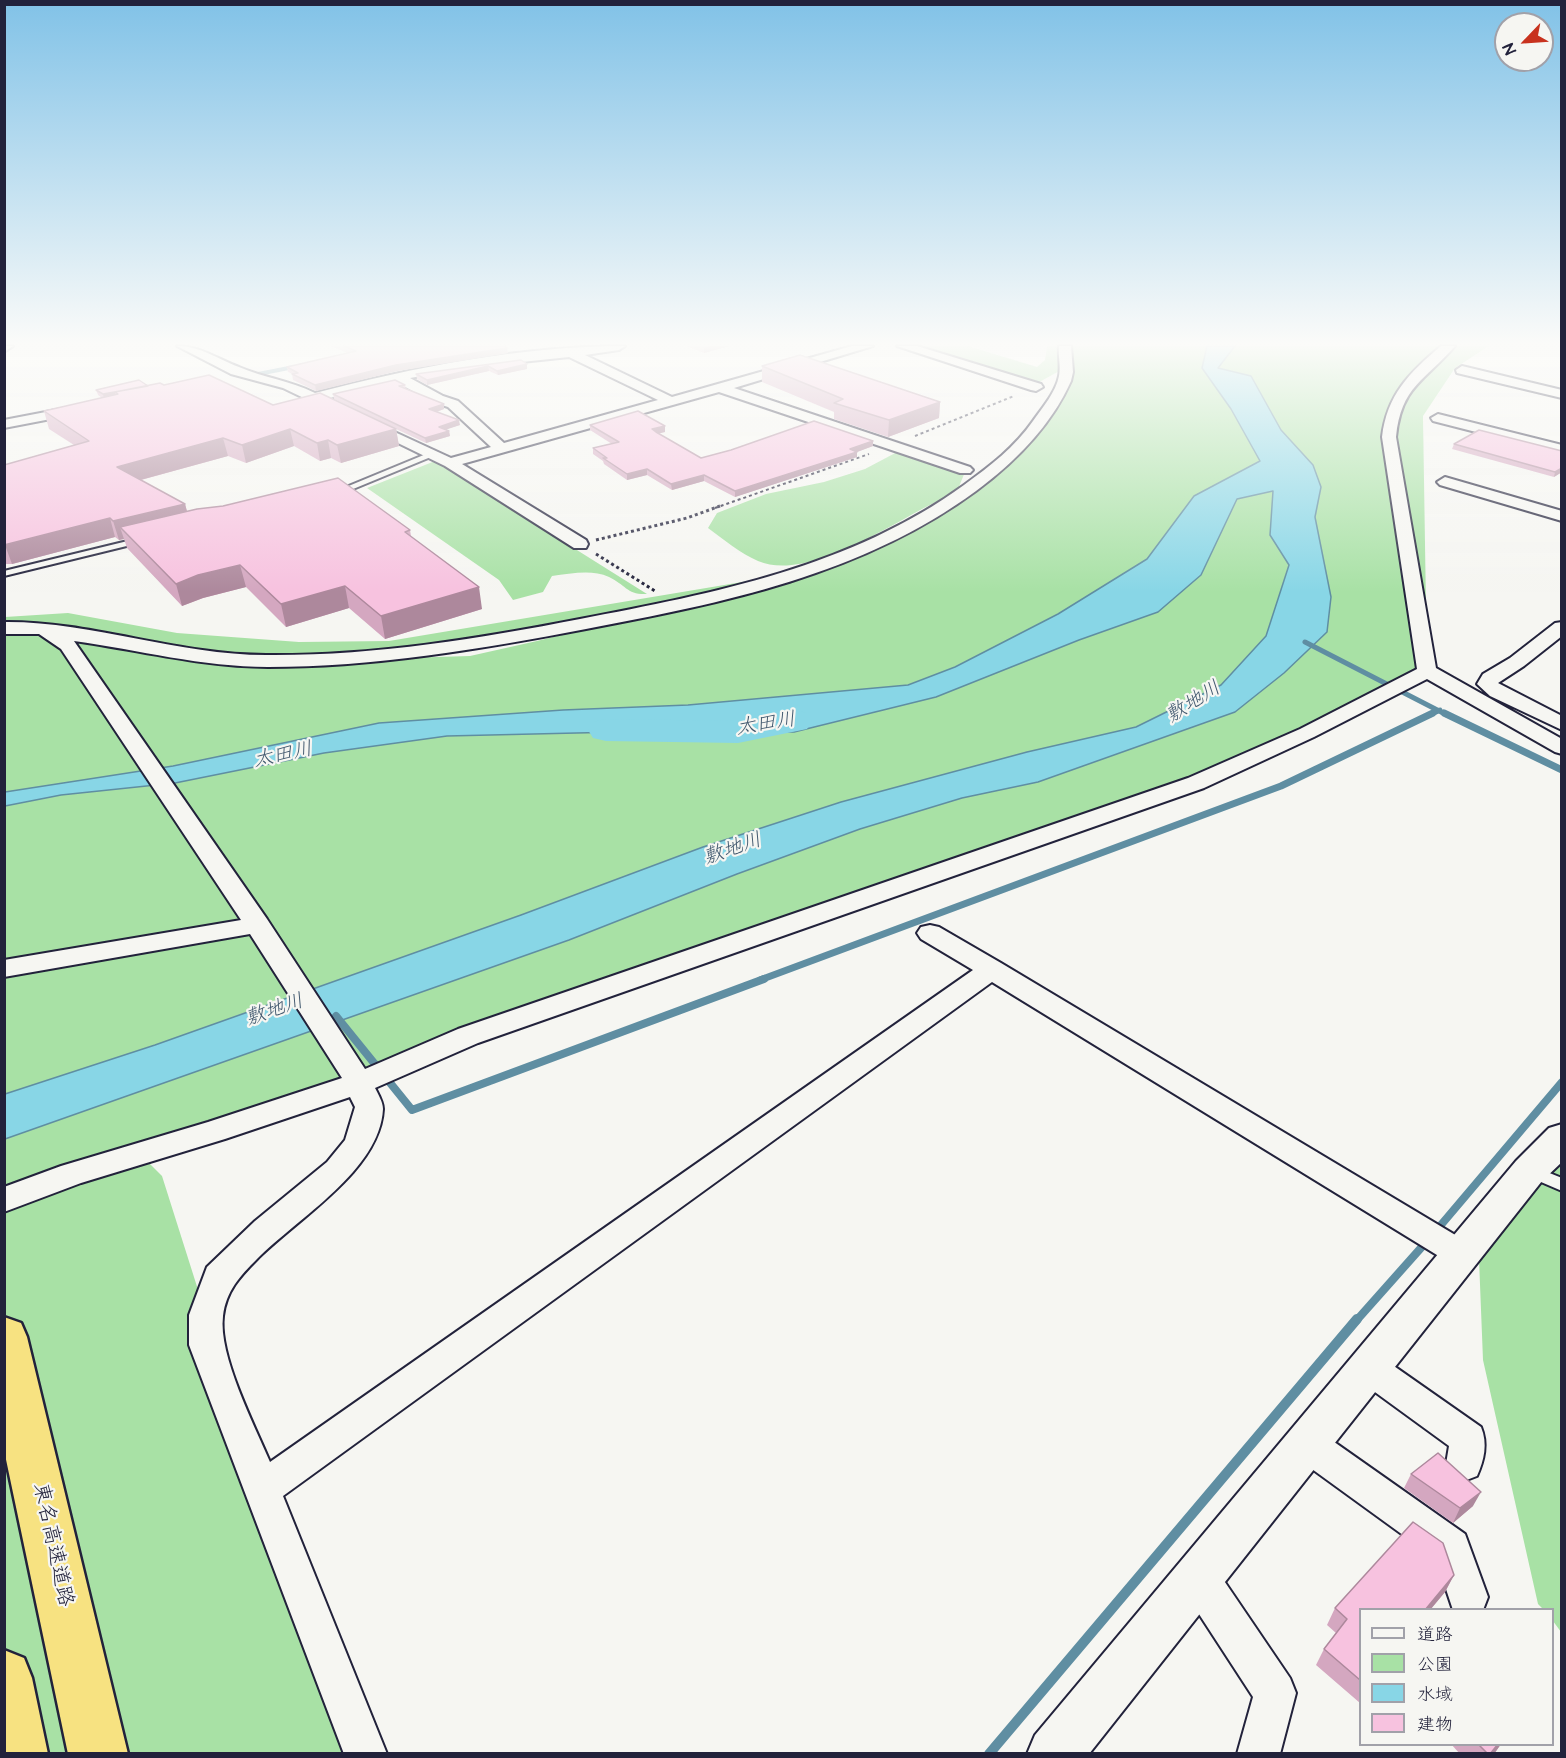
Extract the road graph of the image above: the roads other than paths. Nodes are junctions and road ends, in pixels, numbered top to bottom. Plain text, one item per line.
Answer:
1 (378, 428) edge
2 (479, 428) edge
3 (573, 428) edge
4 (841, 428) edge
5 (1035, 428) edge
6 (1390, 428) edge
7 (1477, 428) edge
8 (501, 448) junction
9 (1562, 450) edge
10 (434, 454) junction
11 (450, 463) junction
12 (965, 470) dead end
13 (1445, 482) dead end
14 (325, 495) edge
15 (1562, 516) edge
16 (153, 537) edge
17 (580, 544) road end
18 (4, 574) edge
19 (1562, 627) edge
20 (4, 628) edge
21 (54, 632) junction
22 (1427, 671) junction
23 (1562, 724) edge
24 (1562, 748) edge
25 (258, 925) junction
26 (930, 933) dead end
27 (4, 969) edge
28 (992, 969) junction
29 (359, 1083) junction
30 (1562, 1138) edge
31 (1545, 1178) edge
32 (4, 1200) edge
33 (1461, 1254) junction
34 (4, 1337) edge
35 (1369, 1368) junction
36 (1307, 1444) junction
37 (1464, 1464) dead end
38 (262, 1489) junction
39 (1198, 1577) junction
40 (1468, 1597) dead end
41 (4, 1678) edge
42 (18, 1754) edge
43 (98, 1754) edge
44 (366, 1754) edge
45 (1054, 1754) edge
46 (1258, 1754) edge

1 - 10 street
2 - 8 street
3 - 8 street
4 - 12 street
5 - 21 street
6 - 22 street
7 - 9 street
8 - 11 street
10 - 11 street
10 - 14 lane
11 - 17 street
13 - 15 street
16 - 18 lane
19 - 23 street
20 - 21 street
21 - 25 street
22 - 24 street
22 - 29 street
25 - 27 street
25 - 29 street
26 - 28 street
28 - 33 street
28 - 38 street
29 - 32 street
29 - 38 street
30 - 31 street
31 - 33 street
33 - 35 street
34 - 43 highway, 東名高速道路
35 - 36 street
35 - 37 street
36 - 39 street
36 - 40 street
38 - 44 street
39 - 45 street
39 - 46 street
41 - 42 highway

